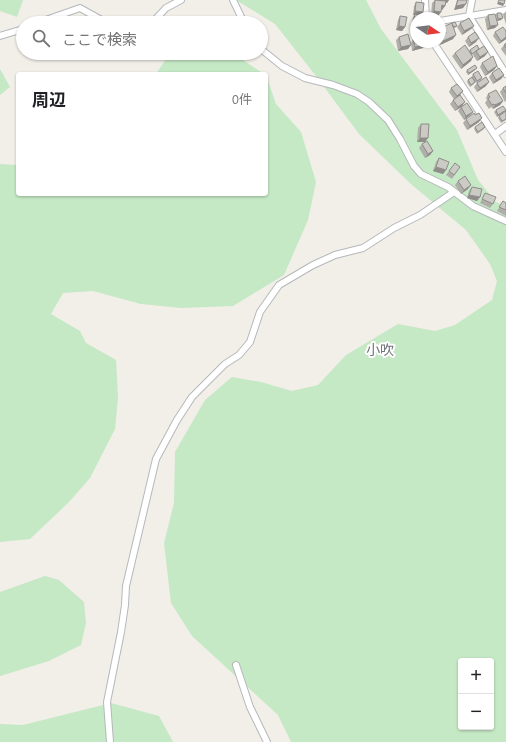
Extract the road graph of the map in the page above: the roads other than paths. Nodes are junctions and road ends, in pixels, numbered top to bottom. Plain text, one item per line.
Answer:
1 (181, 0) edge
2 (233, 0) edge
3 (425, 0) edge
4 (472, 0) edge
5 (506, 10) edge
6 (426, 12) edge
7 (57, 16) edge
8 (94, 16) edge
9 (159, 16) edge
10 (241, 16) edge
11 (469, 16) junction
12 (446, 20) edge
13 (16, 31) edge
14 (0, 36) edge
15 (437, 48) edge
16 (268, 54) edge
17 (506, 74) edge
18 (506, 126) edge
19 (495, 134) junction
20 (506, 152) edge
21 (454, 192) junction
22 (506, 222) edge
23 (236, 665) dead end
24 (110, 742) edge
25 (267, 742) edge

1 - 9 street
2 - 10 street
3 - 6 street
4 - 11 street
5 - 11 street
7 - 8 street
11 - 12 street
11 - 17 street
13 - 14 street
15 - 19 street
16 - 21 street
18 - 19 street
19 - 20 street
21 - 22 street
21 - 24 street
23 - 25 street

